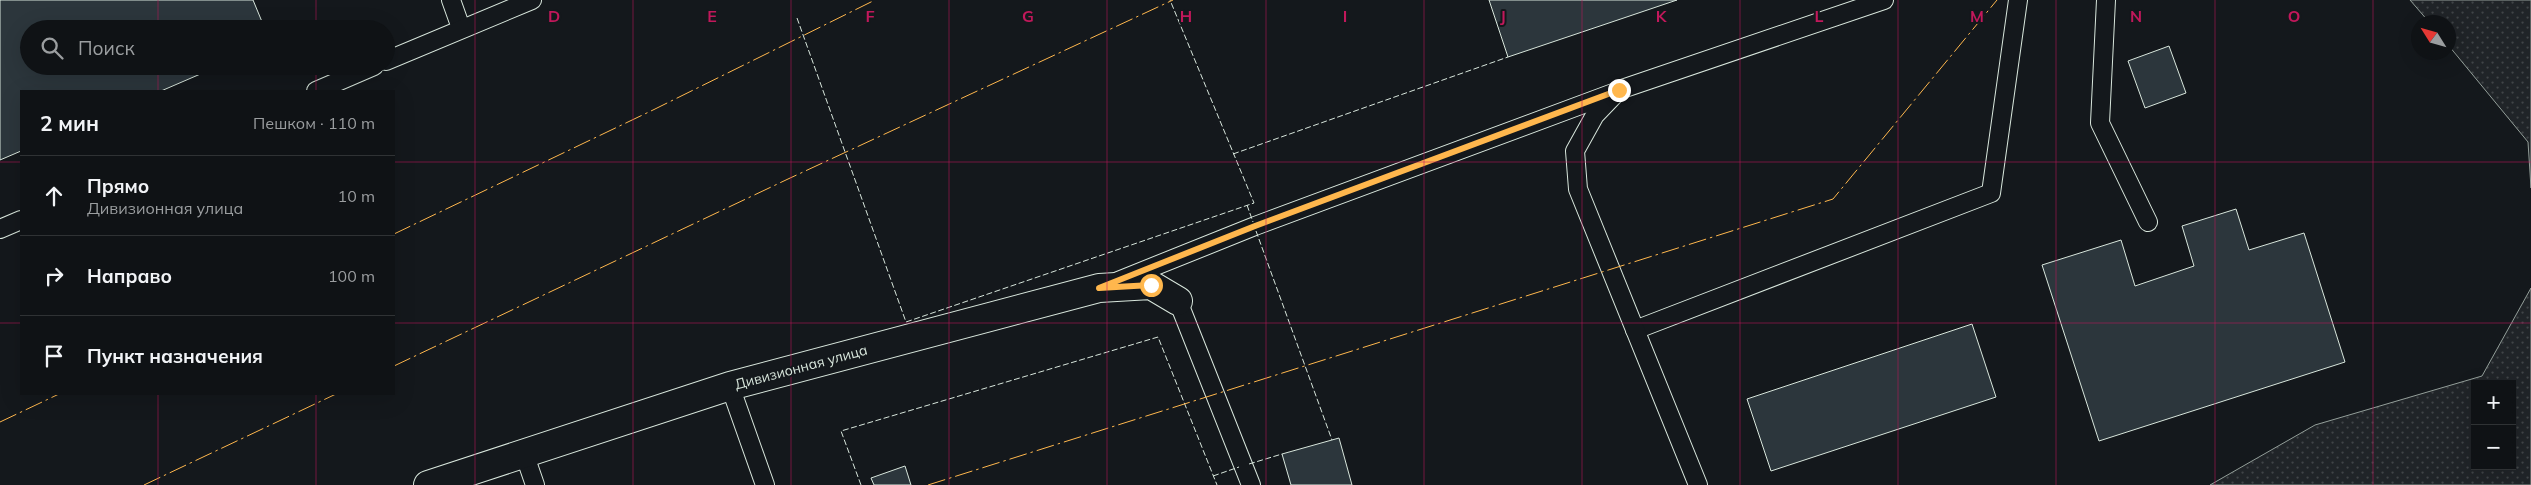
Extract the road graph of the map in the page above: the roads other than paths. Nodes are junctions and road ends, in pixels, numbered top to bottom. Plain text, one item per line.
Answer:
1 (451, 0) edge
2 (532, 0) edge
3 (1884, 0) edge
4 (2018, 0) edge
5 (2106, 0) edge
6 (461, 28) junction
7 (395, 57) edge
8 (353, 75) edge
9 (318, 90) edge
10 (1619, 90) junction
11 (20, 220) edge
12 (2148, 222) dead end
13 (0, 229) edge
14 (1099, 288) junction
15 (1178, 301) joint
16 (1635, 330) junction
17 (730, 386) junction
18 (524, 453) junction
19 (428, 485) edge
20 (535, 485) edge
21 (764, 485) edge
22 (1251, 485) edge
23 (1698, 485) edge

1 - 6 lane
2 - 6 lane
3 - 10 lane
4 - 16 lane
5 - 12 lane
6 - 7 lane
8 - 9 lane
10 - 14 lane
10 - 16 lane
11 - 13 lane
14 - 15 street, Дивизионная улица
14 - 17 street, Дивизионная улица
15 - 22 lane
16 - 23 lane
17 - 18 street, Дивизионная улица
17 - 21 lane
18 - 19 street, Дивизионная улица
18 - 20 lane

